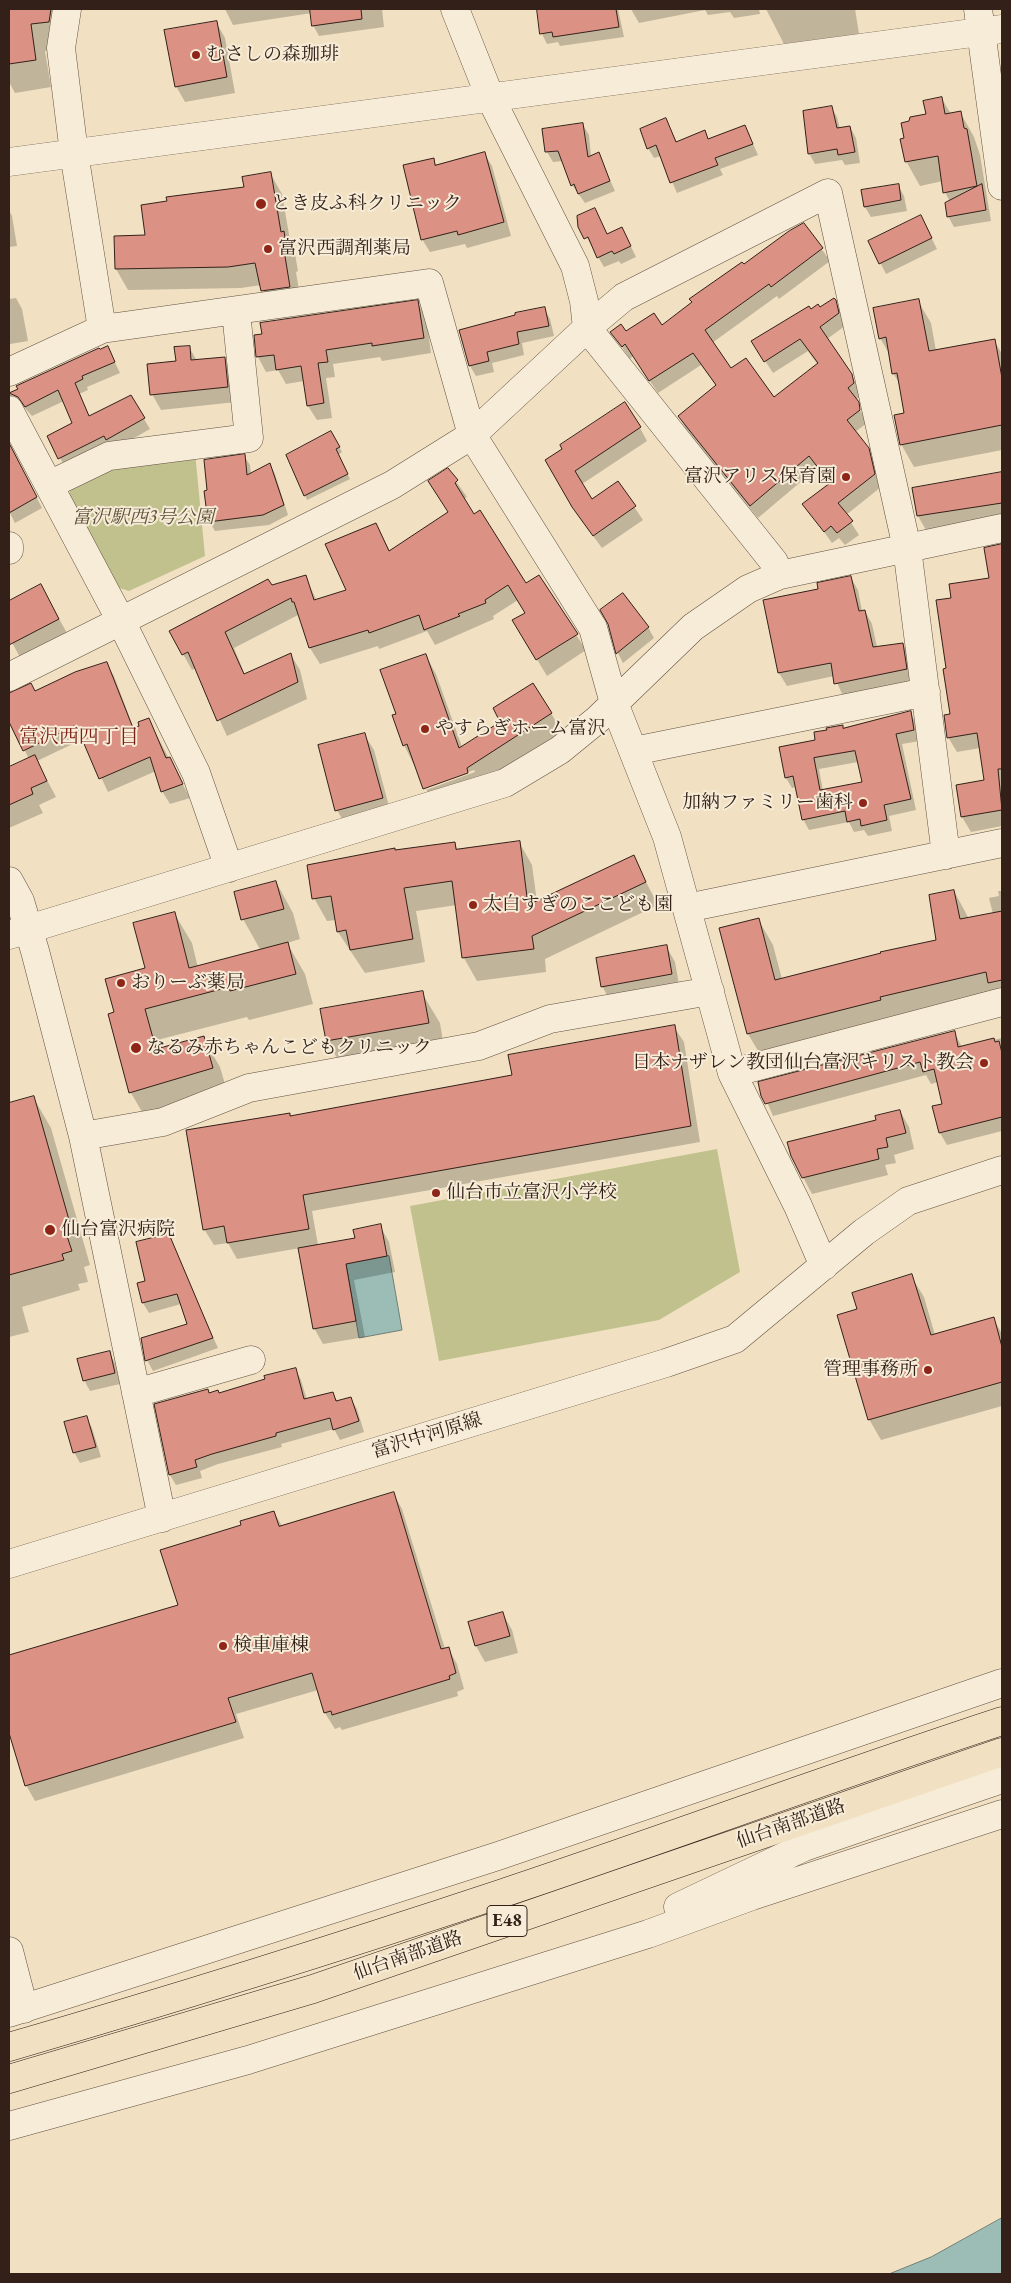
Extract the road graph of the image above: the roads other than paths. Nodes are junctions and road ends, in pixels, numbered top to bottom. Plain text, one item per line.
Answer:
1 (67, 9) edge
2 (456, 9) edge
3 (987, 23) edge
4 (490, 97) junction
5 (74, 153) junction
6 (9, 162) edge
7 (1002, 186) edge
8 (236, 312) junction
9 (587, 328) junction
10 (102, 329) junction
11 (9, 372) edge
12 (9, 410) edge
13 (472, 434) junction
14 (49, 485) junction
15 (1002, 528) edge
16 (9, 546) edge
17 (907, 548) junction
18 (9, 550) edge
19 (780, 575) junction
20 (121, 621) junction
21 (9, 677) edge
22 (926, 692) junction
23 (614, 703) junction
24 (634, 751) junction
25 (1002, 843) edge
26 (946, 855) junction
27 (229, 868) junction
28 (9, 881) edge
29 (687, 908) junction
30 (18, 932) edge
31 (710, 992) junction
32 (1002, 1002) edge
33 (732, 1073) junction
34 (83, 1136) junction
35 (1002, 1170) edge
36 (824, 1266) junction
37 (250, 1360) dead end
38 (136, 1393) junction
39 (162, 1518) junction
40 (9, 1564) edge
41 (1002, 1683) edge
42 (1002, 1721) edge
43 (1002, 1752) edge
44 (1002, 1779) edge
45 (1002, 1814) edge
46 (666, 1927) junction
47 (9, 1951) edge
48 (16, 2011) edge
49 (9, 2046) edge
50 (9, 2079) edge
51 (9, 2126) edge

1 - 5 street
2 - 4 street
3 - 4 street
3 - 7 street
4 - 5 street
4 - 9 street
5 - 6 street
5 - 10 street
8 - 10 street
8 - 13 street
8 - 14 street
9 - 13 street
9 - 17 street
9 - 19 street
10 - 11 street
12 - 14 street
13 - 20 street
13 - 23 street
14 - 20 street
15 - 17 street
16 - 18 street
17 - 19 street
17 - 22 street
19 - 23 street
20 - 21 street
20 - 27 street
22 - 24 street
22 - 26 street
23 - 24 street
23 - 27 street
24 - 29 street
25 - 26 street
26 - 29 street
27 - 30 street
28 - 30 street
29 - 31 street
30 - 34 street
31 - 33 street
31 - 34 street
32 - 33 street
33 - 36 street
34 - 38 street
35 - 36 street, 富沢中河原線
36 - 39 street, 富沢中河原線
37 - 38 street
38 - 39 street
39 - 40 street, 富沢中河原線
41 - 48 street
42 - 49 highway, 仙台南部道路 / E48
43 - 50 highway, 仙台南部道路 / E48
44 - 46 street
45 - 46 street
46 - 51 street
47 - 48 street

